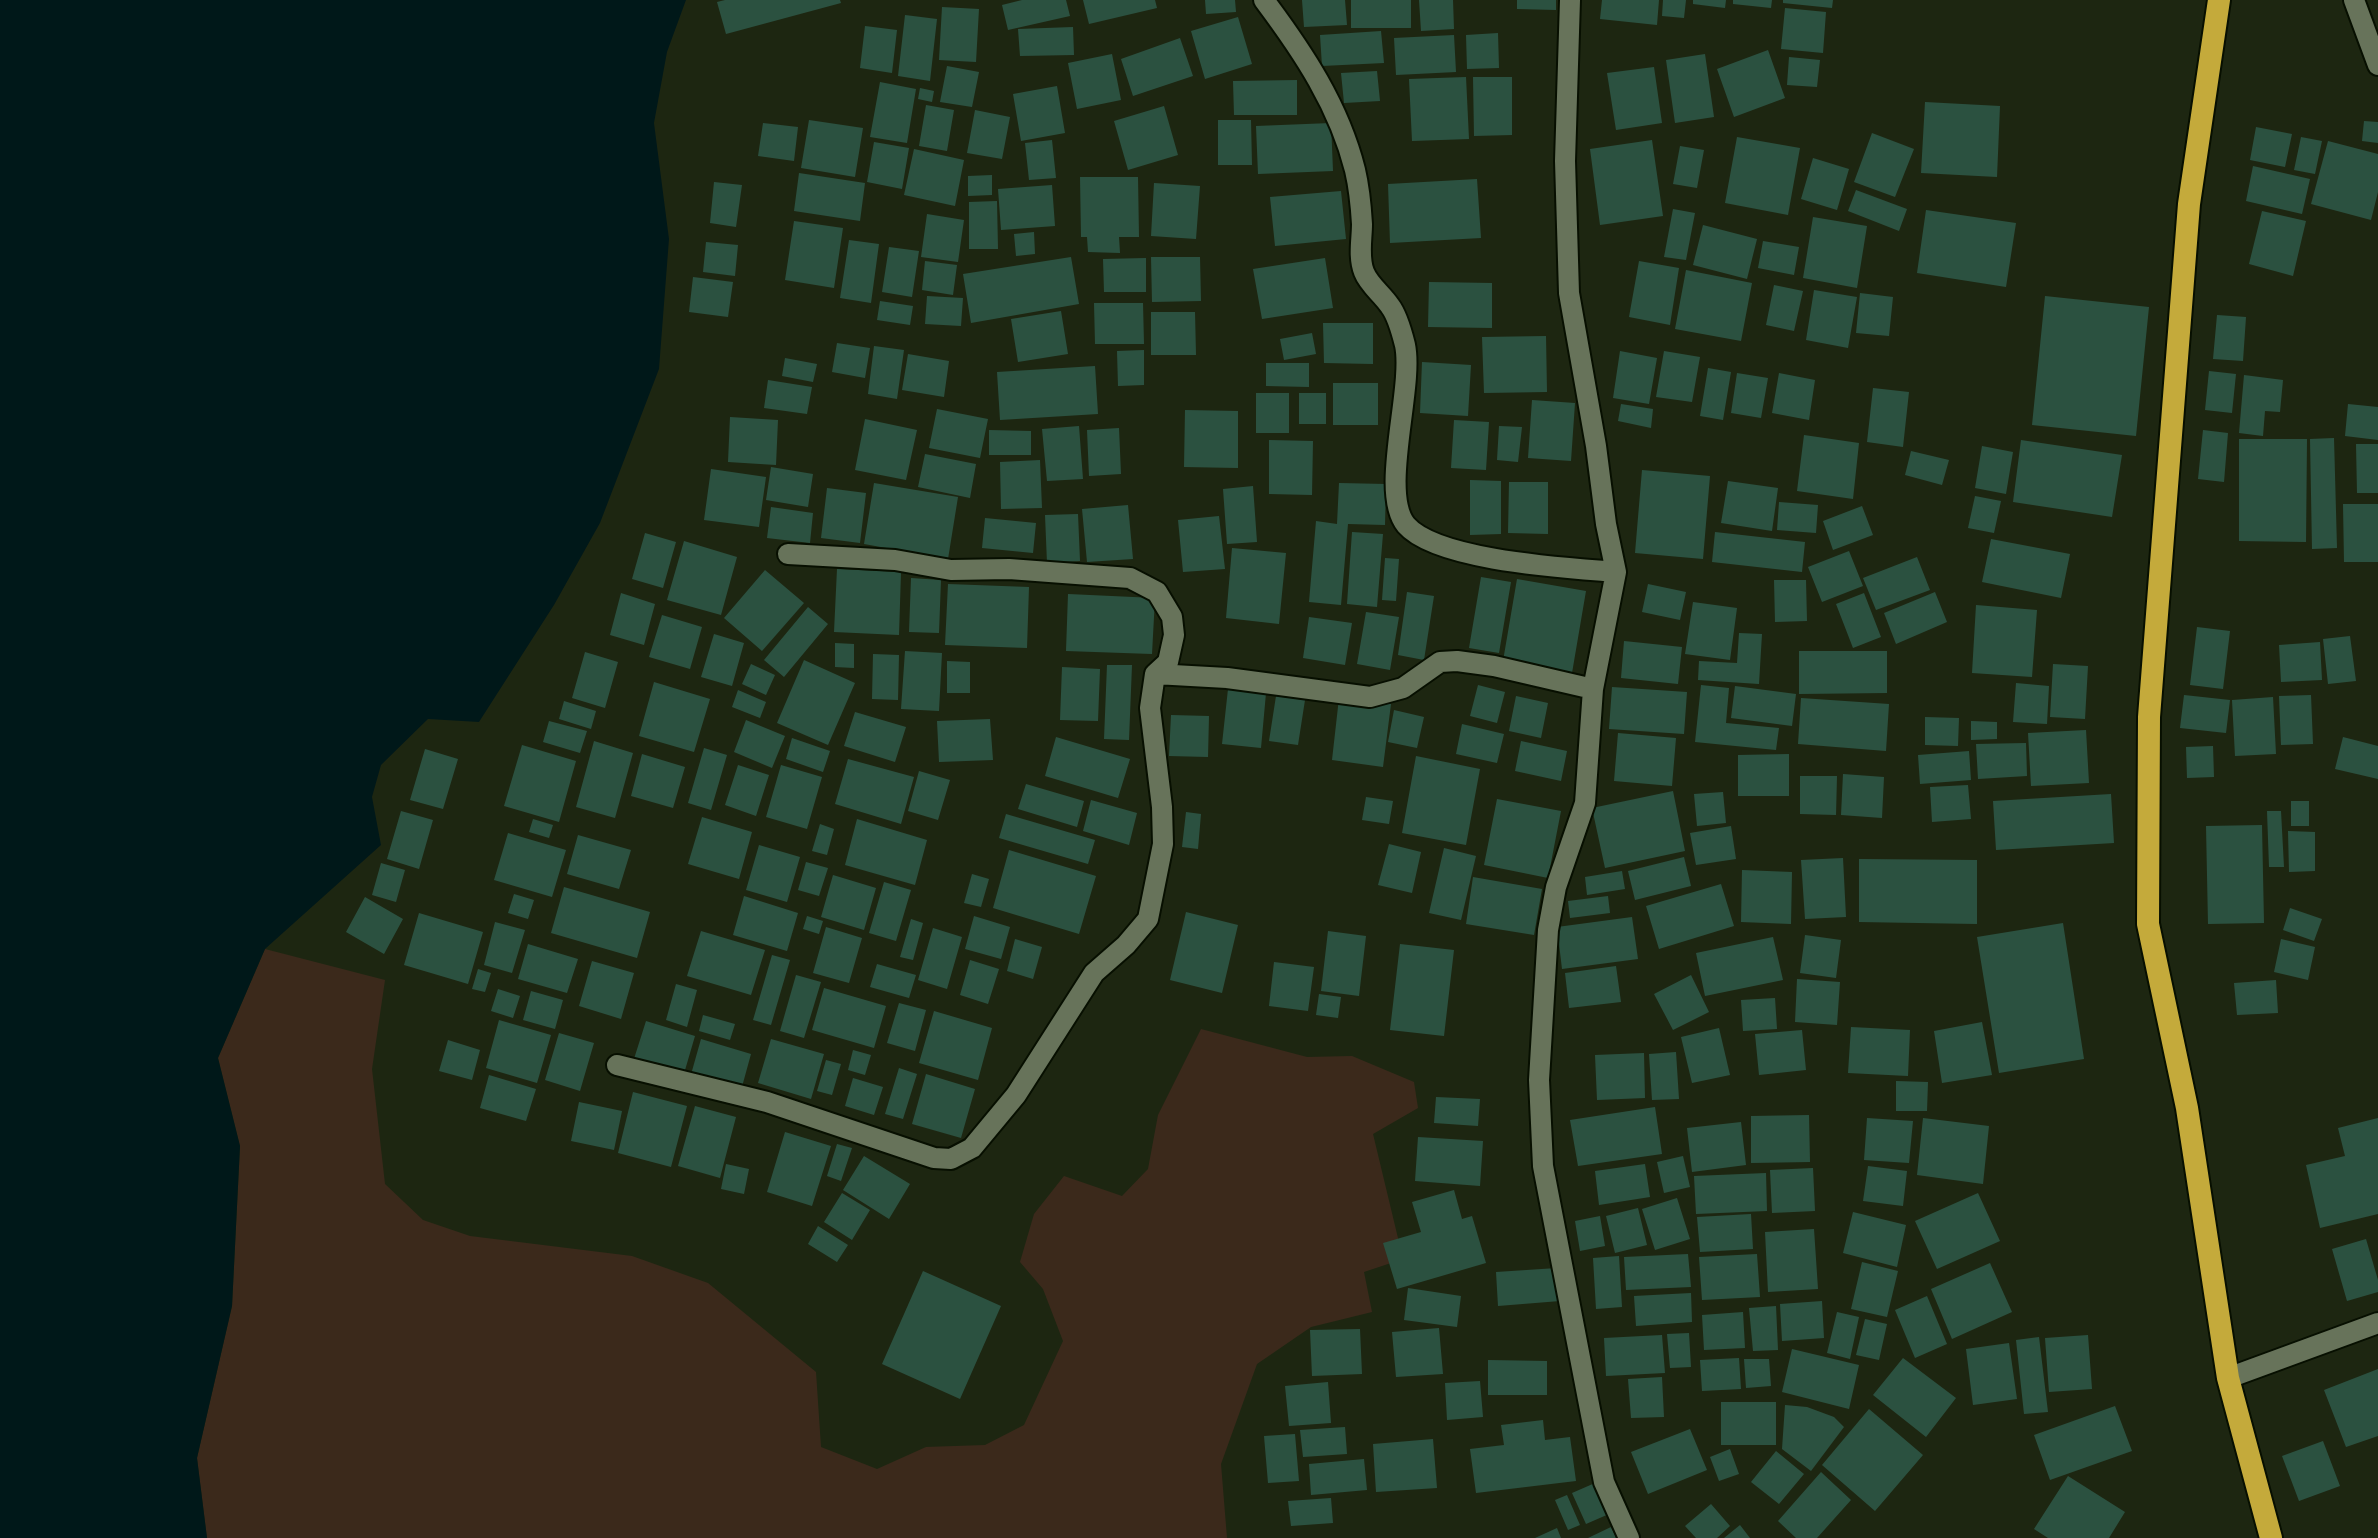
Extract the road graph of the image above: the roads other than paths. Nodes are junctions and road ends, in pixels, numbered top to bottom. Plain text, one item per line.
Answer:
1 (1264, 0) edge
2 (1570, 0) edge
3 (2219, 0) edge
4 (2354, 0) edge
5 (2378, 65) edge
6 (788, 554) dead end
7 (1616, 572) junction
8 (1155, 674) junction
9 (1593, 689) junction
10 (617, 1065) dead end
11 (2378, 1323) edge
12 (2228, 1378) junction
13 (1629, 1538) edge
14 (2271, 1538) edge

1 - 7 street
2 - 7 street
3 - 12 highway
4 - 5 street
6 - 8 street
7 - 9 street
8 - 9 street
8 - 10 street
9 - 13 street
11 - 12 street
12 - 14 highway

